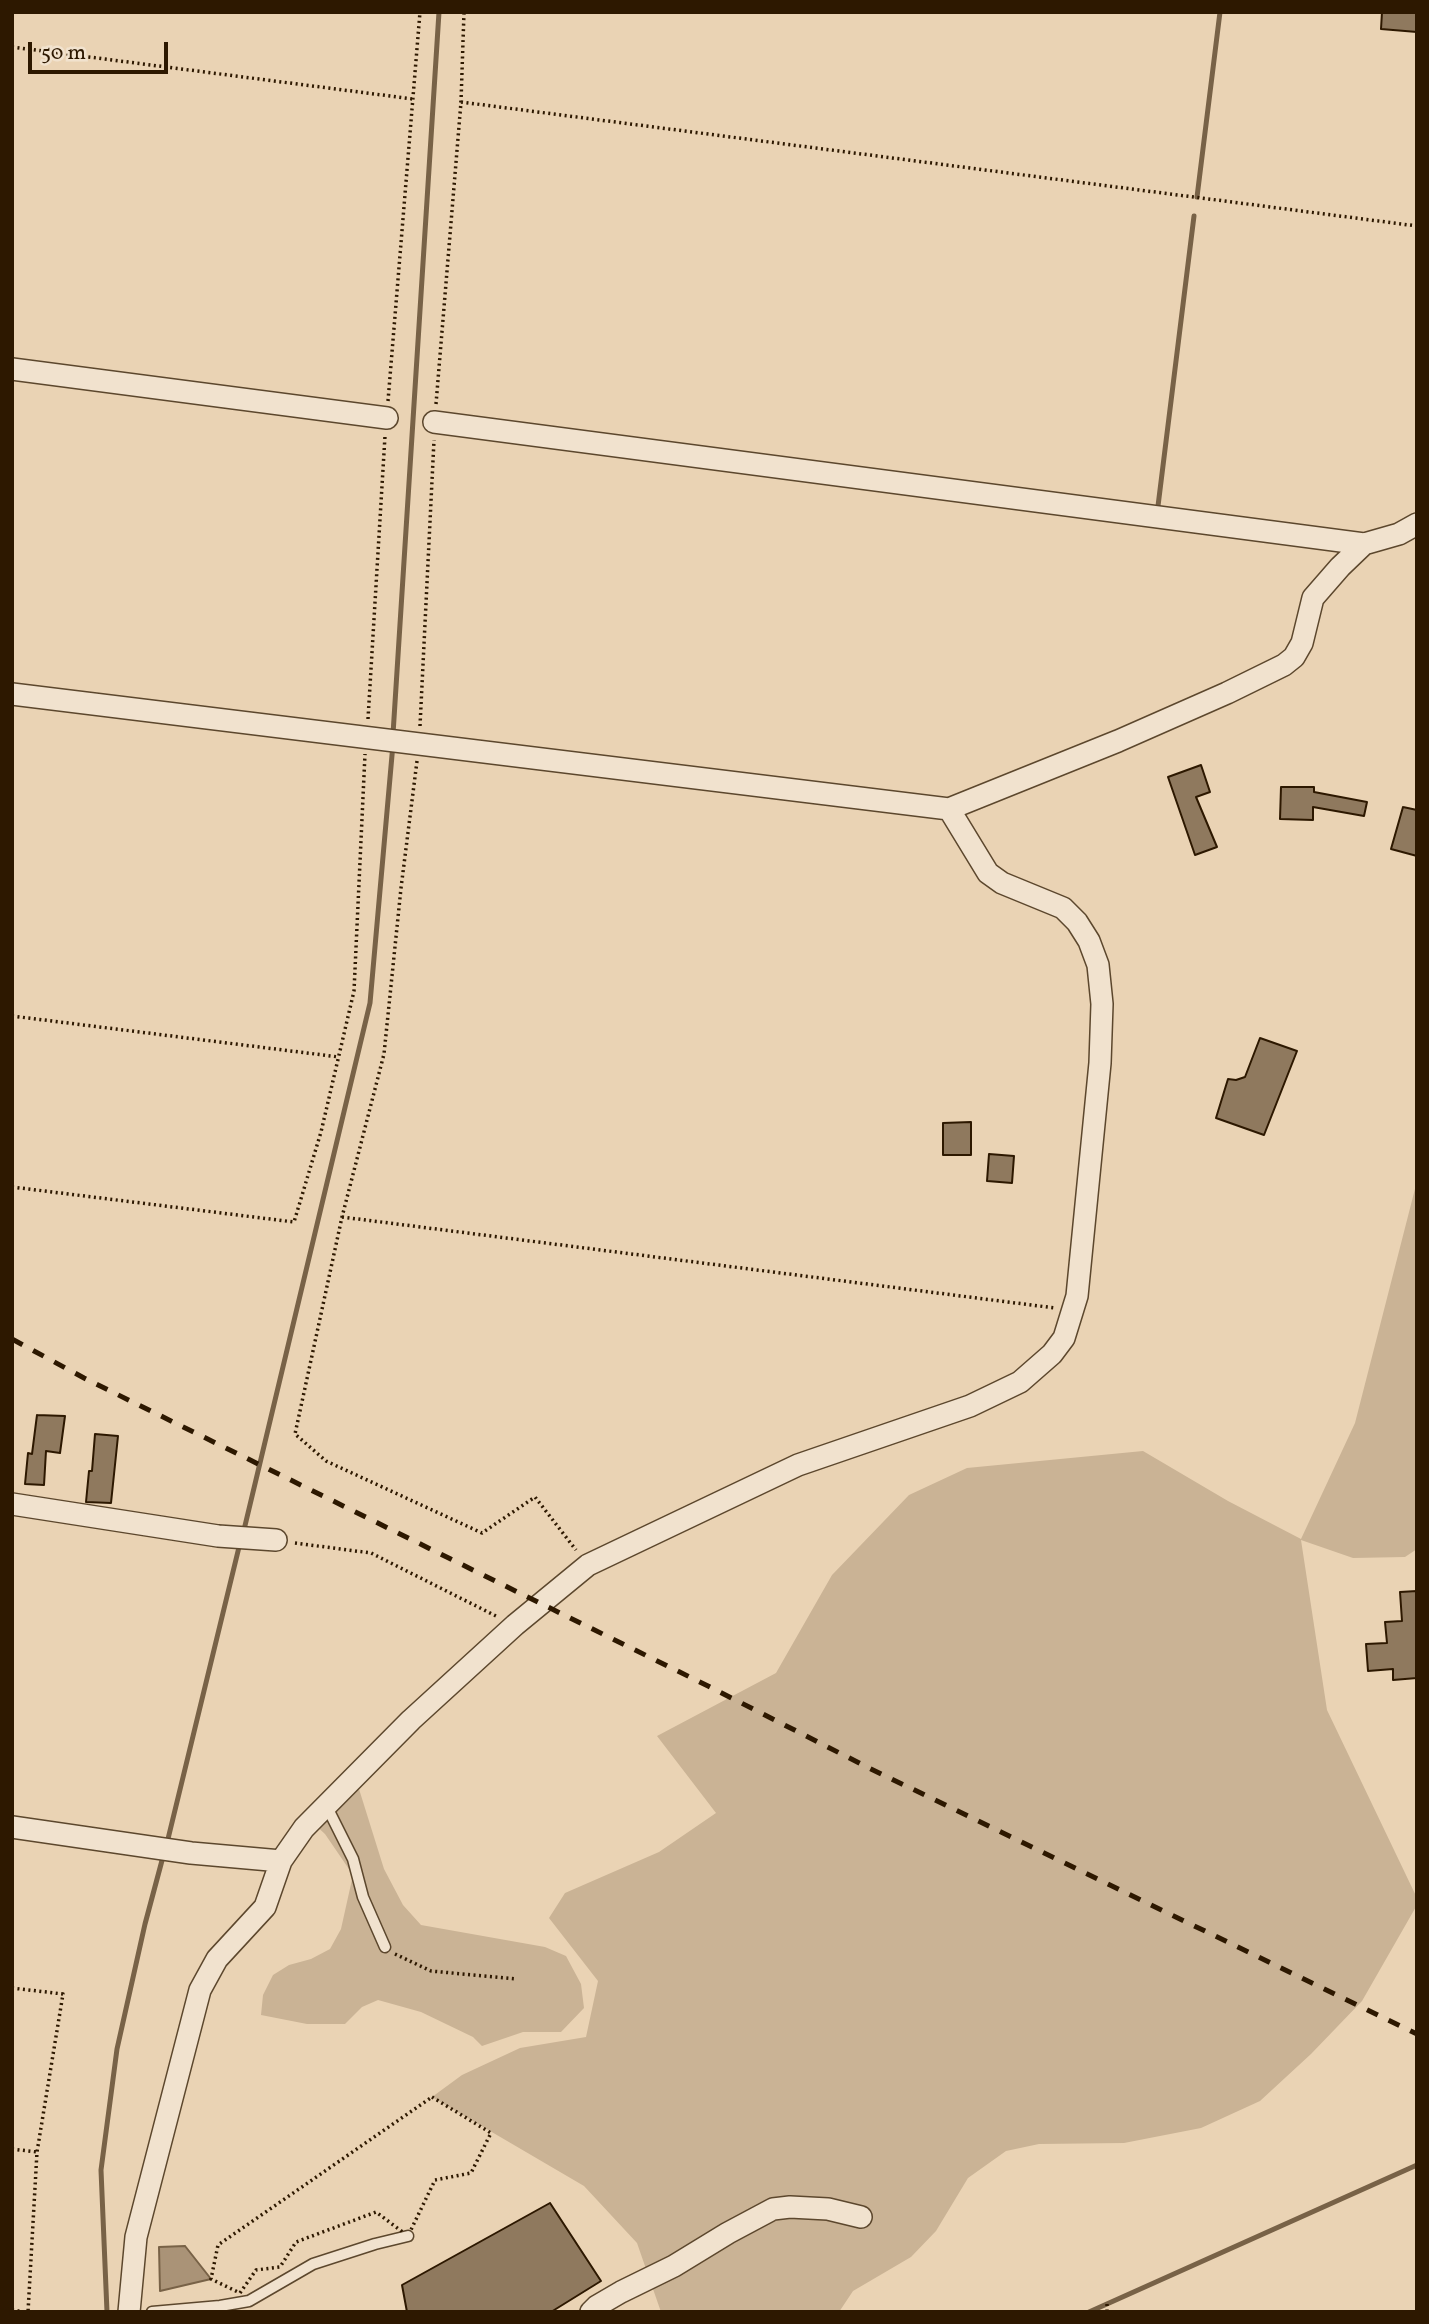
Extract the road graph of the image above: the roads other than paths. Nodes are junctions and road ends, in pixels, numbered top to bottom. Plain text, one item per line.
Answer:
1 (12, 369) edge
2 (387, 418) road end
3 (434, 422) dead end
4 (1417, 524) edge
5 (1364, 544) junction
6 (12, 694) edge
7 (949, 810) junction
8 (12, 1504) edge
9 (276, 1540) road end
10 (326, 1805) junction
11 (12, 1827) edge
12 (281, 1861) junction
13 (385, 1947) road end
14 (861, 2217) dead end
15 (408, 2236) road end
16 (129, 2312) edge
17 (152, 2312) edge
18 (591, 2312) edge

1 - 2 street
3 - 5 street
4 - 5 street
5 - 7 street
6 - 7 street
7 - 10 street
8 - 9 street
10 - 12 street
10 - 13 lane
11 - 12 street
12 - 16 street
14 - 18 street
15 - 17 lane

